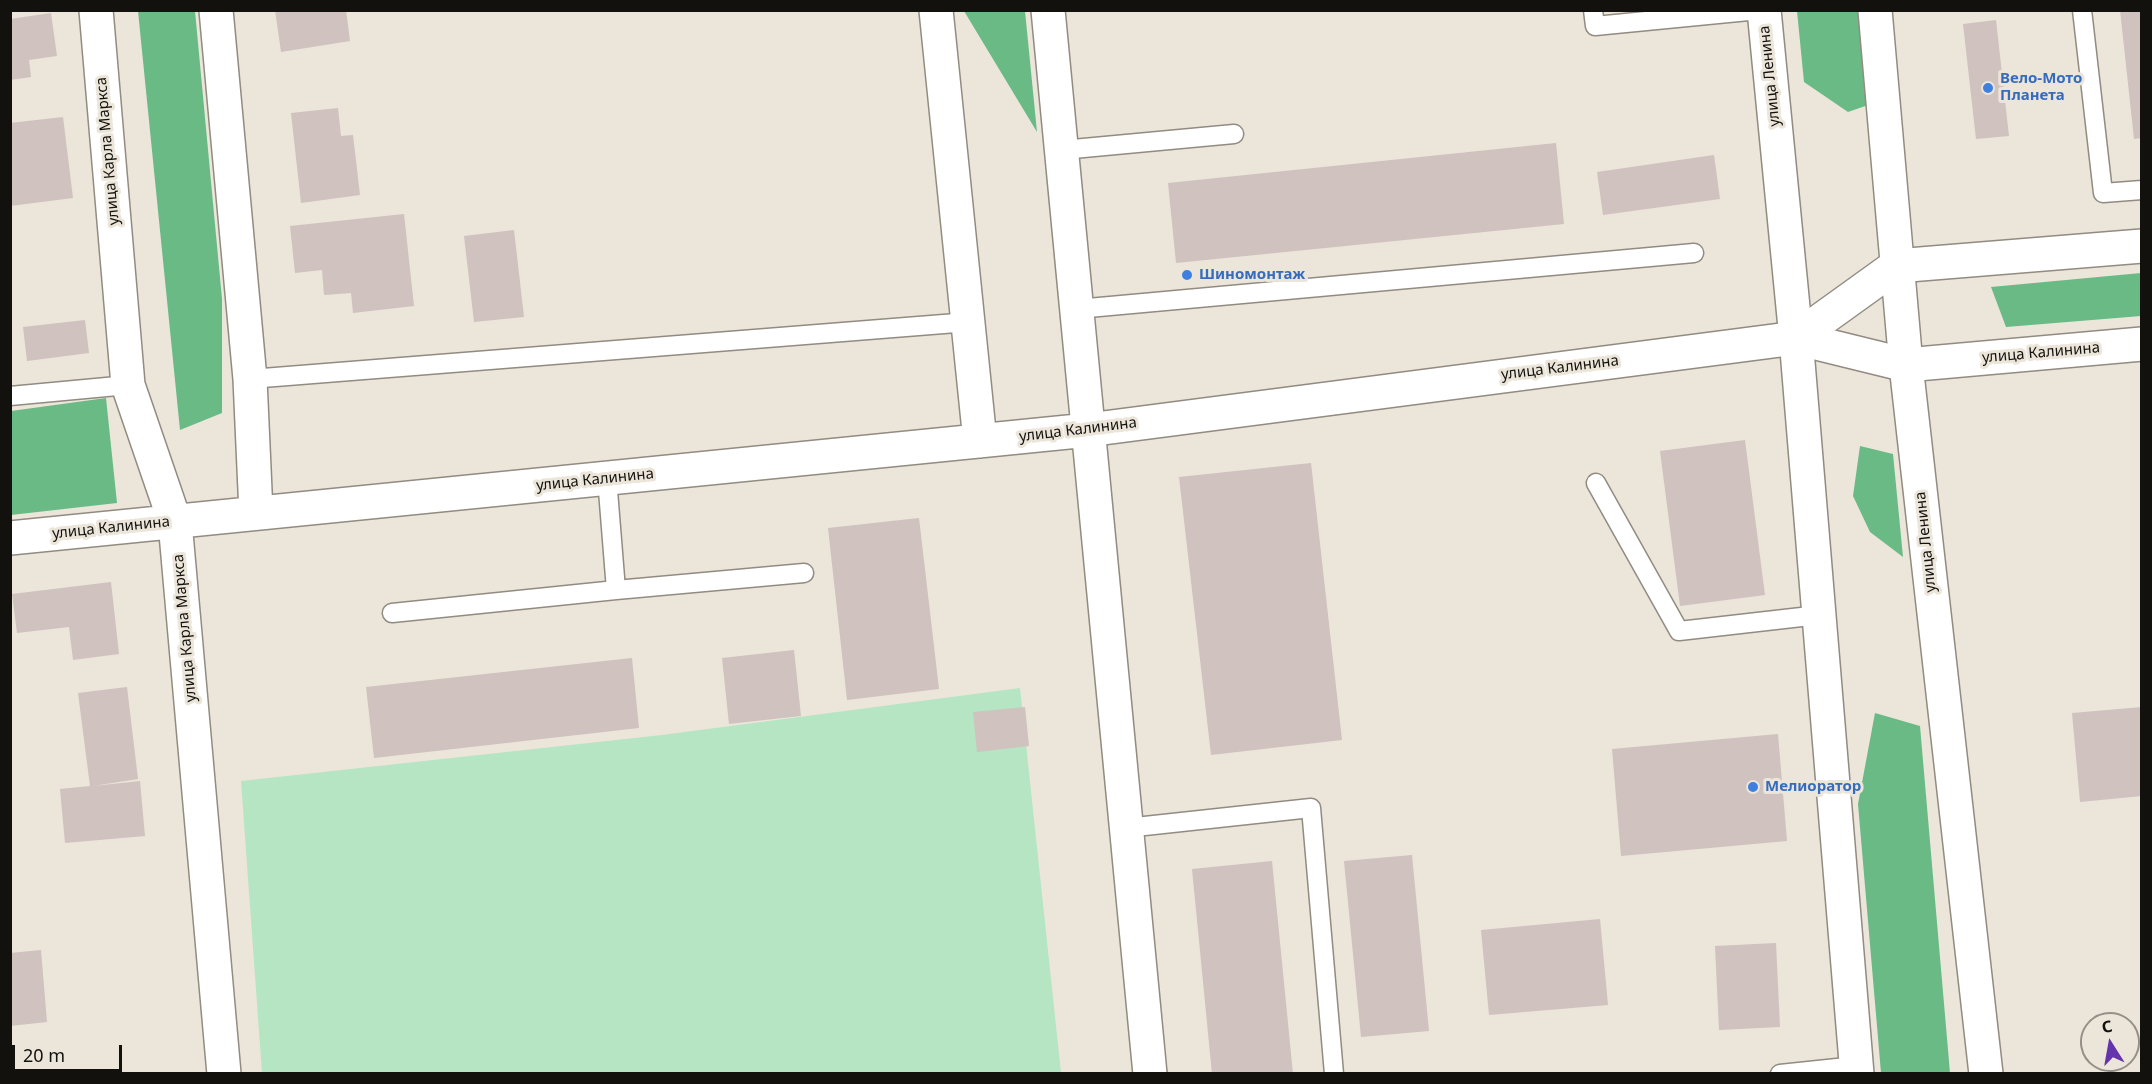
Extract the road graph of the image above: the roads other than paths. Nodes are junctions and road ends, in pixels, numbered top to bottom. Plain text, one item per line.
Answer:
1 (96, 10) edge
2 (216, 10) edge
3 (936, 10) edge
4 (1048, 10) edge
5 (1593, 10) edge
6 (1759, 10) edge
7 (1764, 10) edge
8 (1875, 10) edge
9 (2082, 10) edge
10 (1234, 134) dead end
11 (1062, 150) junction
12 (2142, 190) edge
13 (2142, 246) edge
14 (1694, 253) dead end
15 (1896, 266) junction
16 (1077, 309) junction
17 (969, 322) junction
18 (1797, 338) junction
19 (2142, 344) edge
20 (1906, 365) junction
21 (249, 379) junction
22 (128, 385) junction
23 (10, 396) edge
24 (1088, 430) junction
25 (980, 441) junction
26 (607, 478) junction
27 (1596, 483) dead end
28 (256, 513) junction
29 (175, 522) junction
30 (10, 538) edge
31 (804, 573) dead end
32 (616, 590) junction
33 (392, 613) dead end
34 (1820, 615) junction
35 (1126, 828) junction
36 (1857, 1070) edge
37 (224, 1074) edge
38 (1150, 1074) edge
39 (1334, 1074) edge
40 (1780, 1074) edge
41 (1986, 1074) edge

1 - 22 street, улица Карла Маркса
2 - 21 street
3 - 17 street
4 - 11 street
5 - 6 lane
7 - 18 street, улица Ленина
8 - 15 street, улица Ленина
9 - 12 lane
10 - 11 lane
11 - 16 street
13 - 15 street
14 - 16 lane
15 - 18 street
15 - 20 street, улица Ленина
16 - 24 street
17 - 21 lane
17 - 25 street
18 - 20 street, улица Калинина
18 - 24 street, улица Калинина
18 - 34 street, улица Ленина
19 - 20 street, улица Калинина
20 - 41 street, улица Ленина
21 - 28 street
22 - 23 lane
22 - 29 street, улица Карла Маркса
24 - 25 street, улица Калинина
24 - 35 street
25 - 26 street, улица Калинина
26 - 28 street, улица Калинина
26 - 32 lane
27 - 34 lane
28 - 29 street, улица Калинина
29 - 30 street, улица Калинина
29 - 37 street, улица Карла Маркса
31 - 32 lane
32 - 33 lane
34 - 36 street, улица Ленина
35 - 38 street
35 - 39 lane
36 - 40 lane

